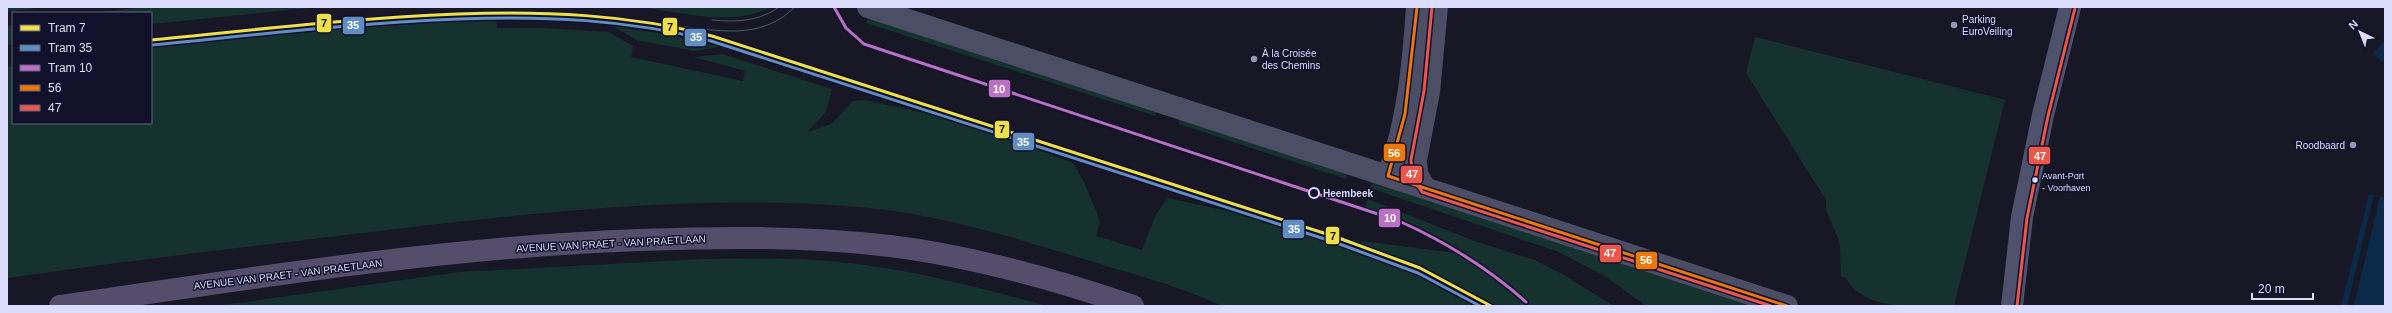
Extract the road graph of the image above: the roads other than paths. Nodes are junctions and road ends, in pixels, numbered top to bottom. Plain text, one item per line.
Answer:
1 (868, 7) edge
2 (1417, 7) edge
3 (1437, 7) edge
4 (2070, 7) edge
5 (1388, 176) junction
6 (1425, 188) junction
7 (60, 306) edge
8 (1132, 306) edge
9 (1788, 306) edge
10 (2012, 306) edge

1 - 5 street
2 - 5 street
3 - 6 street
4 - 10 main road
5 - 6 street
6 - 9 street
7 - 8 main road, AVENUE VAN PRAET - VAN PRAETLAAN

